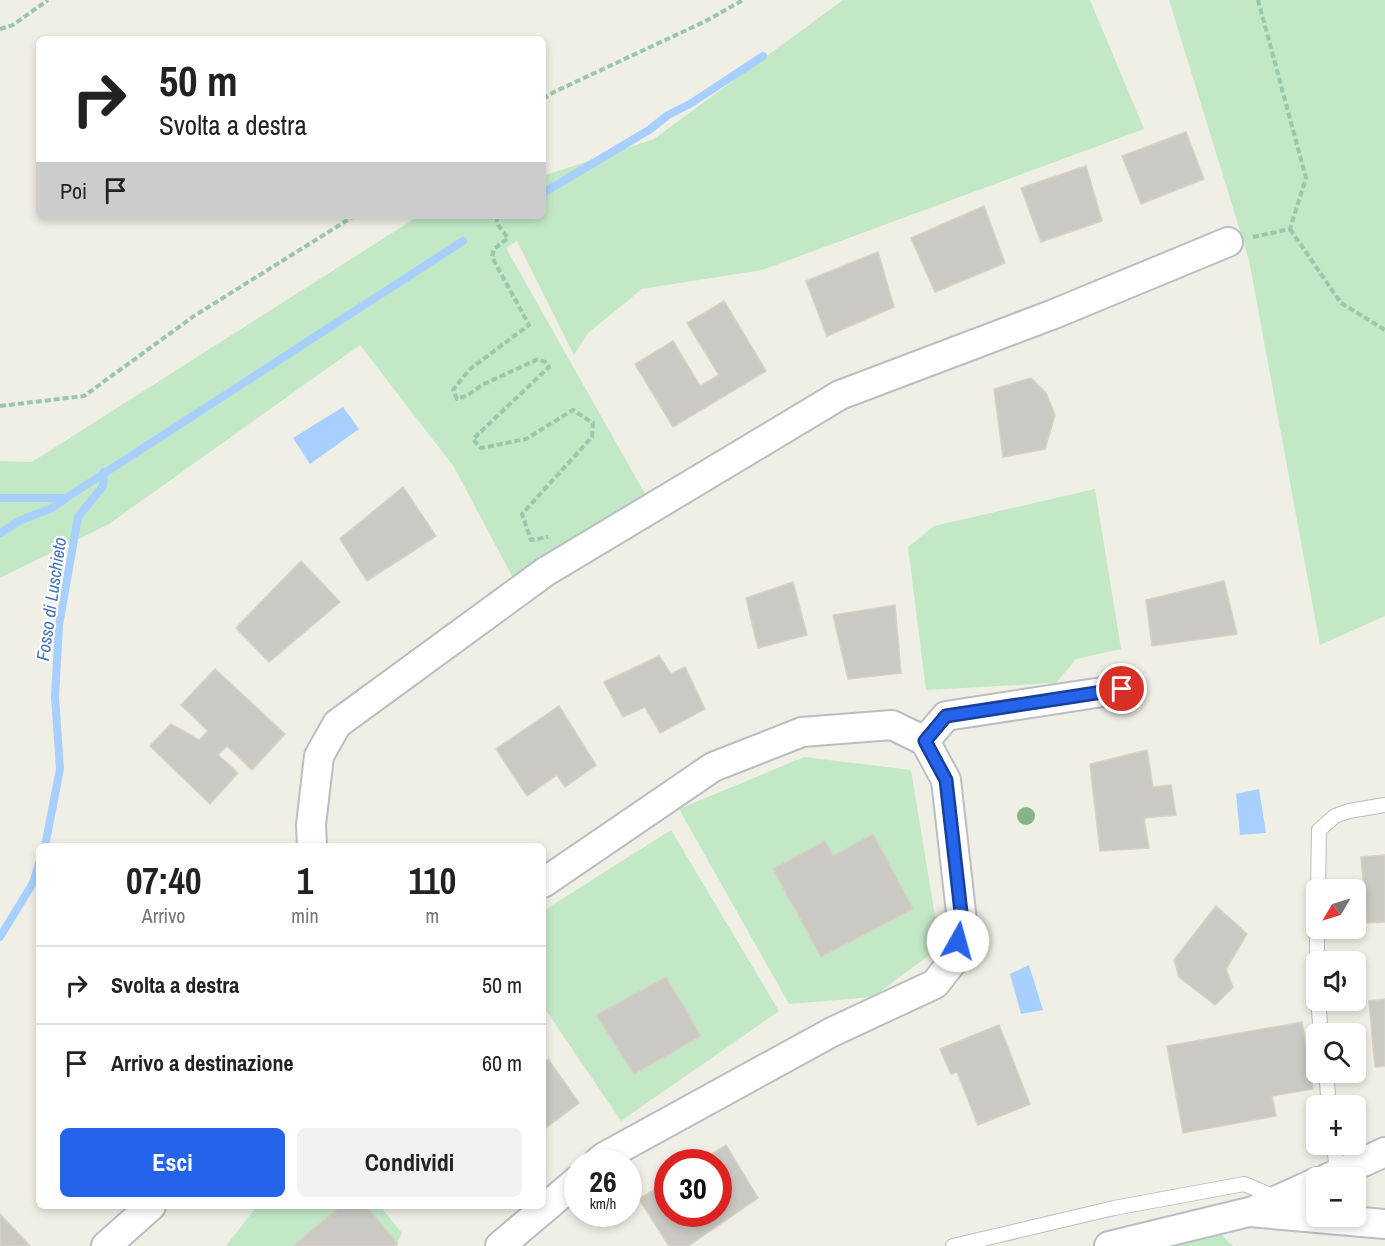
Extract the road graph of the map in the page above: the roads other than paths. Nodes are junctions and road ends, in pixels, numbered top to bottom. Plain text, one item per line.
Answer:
1 (1228, 242) road end
2 (1122, 689) dead end
3 (925, 741) junction
4 (1385, 805) edge
5 (312, 843) edge
6 (1318, 879) edge
7 (546, 881) edge
8 (619, 1149) edge
9 (1385, 1152) edge
10 (1352, 1167) edge
11 (1306, 1187) edge
12 (564, 1192) edge
13 (1280, 1199) junction
14 (546, 1207) edge
15 (148, 1209) edge
16 (544, 1209) edge
17 (1249, 1212) junction
18 (1385, 1224) edge
19 (106, 1246) edge
20 (500, 1246) edge
21 (953, 1246) edge
22 (1109, 1246) edge

1 - 5 street
2 - 3 street
3 - 7 street
3 - 8 street
4 - 6 lane
9 - 10 street
11 - 13 street
12 - 14 street
13 - 17 street
13 - 21 lane
15 - 19 street
16 - 20 street
17 - 18 street
17 - 22 street

